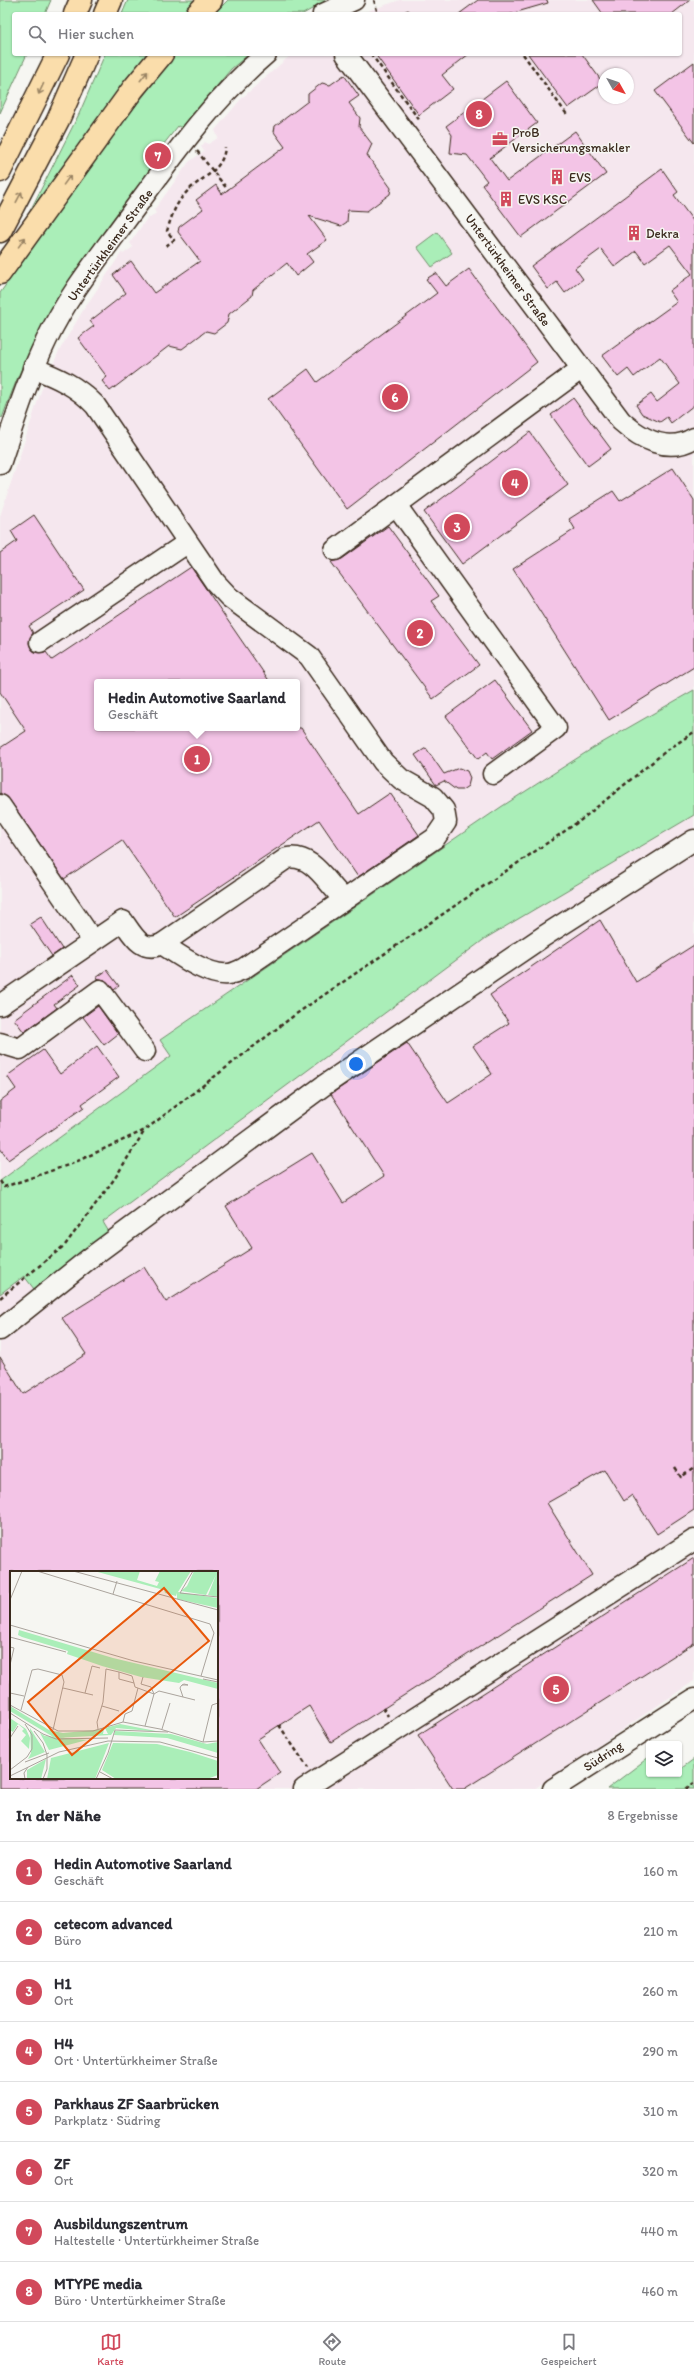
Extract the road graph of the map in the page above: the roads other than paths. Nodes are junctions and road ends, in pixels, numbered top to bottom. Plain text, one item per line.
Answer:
1 (81, 0) edge
2 (111, 0) edge
3 (211, 0) edge
4 (354, 0) edge
5 (76, 12) edge
6 (105, 12) edge
7 (199, 12) edge
8 (327, 12) edge
9 (57, 56) edge
10 (86, 56) edge
11 (160, 56) edge
12 (264, 56) edge
13 (348, 56) edge
14 (0, 172) edge
15 (0, 231) edge
16 (0, 273) edge
17 (33, 368) junction
18 (581, 369) junction
19 (694, 438) edge
20 (0, 464) edge
21 (396, 505) junction
22 (187, 543) junction
23 (335, 550) dead end
24 (40, 642) dead end
25 (493, 774) dead end
26 (0, 805) edge
27 (694, 840) edge
28 (346, 898) junction
29 (93, 941) junction
30 (162, 944) junction
31 (0, 1005) edge
32 (0, 1043) edge
33 (145, 1051) dead end
34 (0, 1330) edge
35 (694, 1540) edge
36 (694, 1699) edge
37 (310, 1785) edge
38 (552, 1789) edge

1 - 5 highway
2 - 6 highway
3 - 7 highway
4 - 8 street
9 -> 14 highway
15 -> 10 highway
16 -> 11 highway
12 - 17 street, Untertürkheimer Straße
13 - 18 street, Untertürkheimer Straße
17 - 20 street, Untertürkheimer Straße
17 - 22 street
18 - 19 street, Untertürkheimer Straße
18 - 21 street
21 - 23 street
21 - 25 street
22 - 24 street
22 - 28 street
26 - 29 street
27 - 34 street
28 - 30 street
28 - 30 street
29 - 30 street
29 - 31 street
32 - 33 street
35 - 37 street
36 - 38 street, Südring

